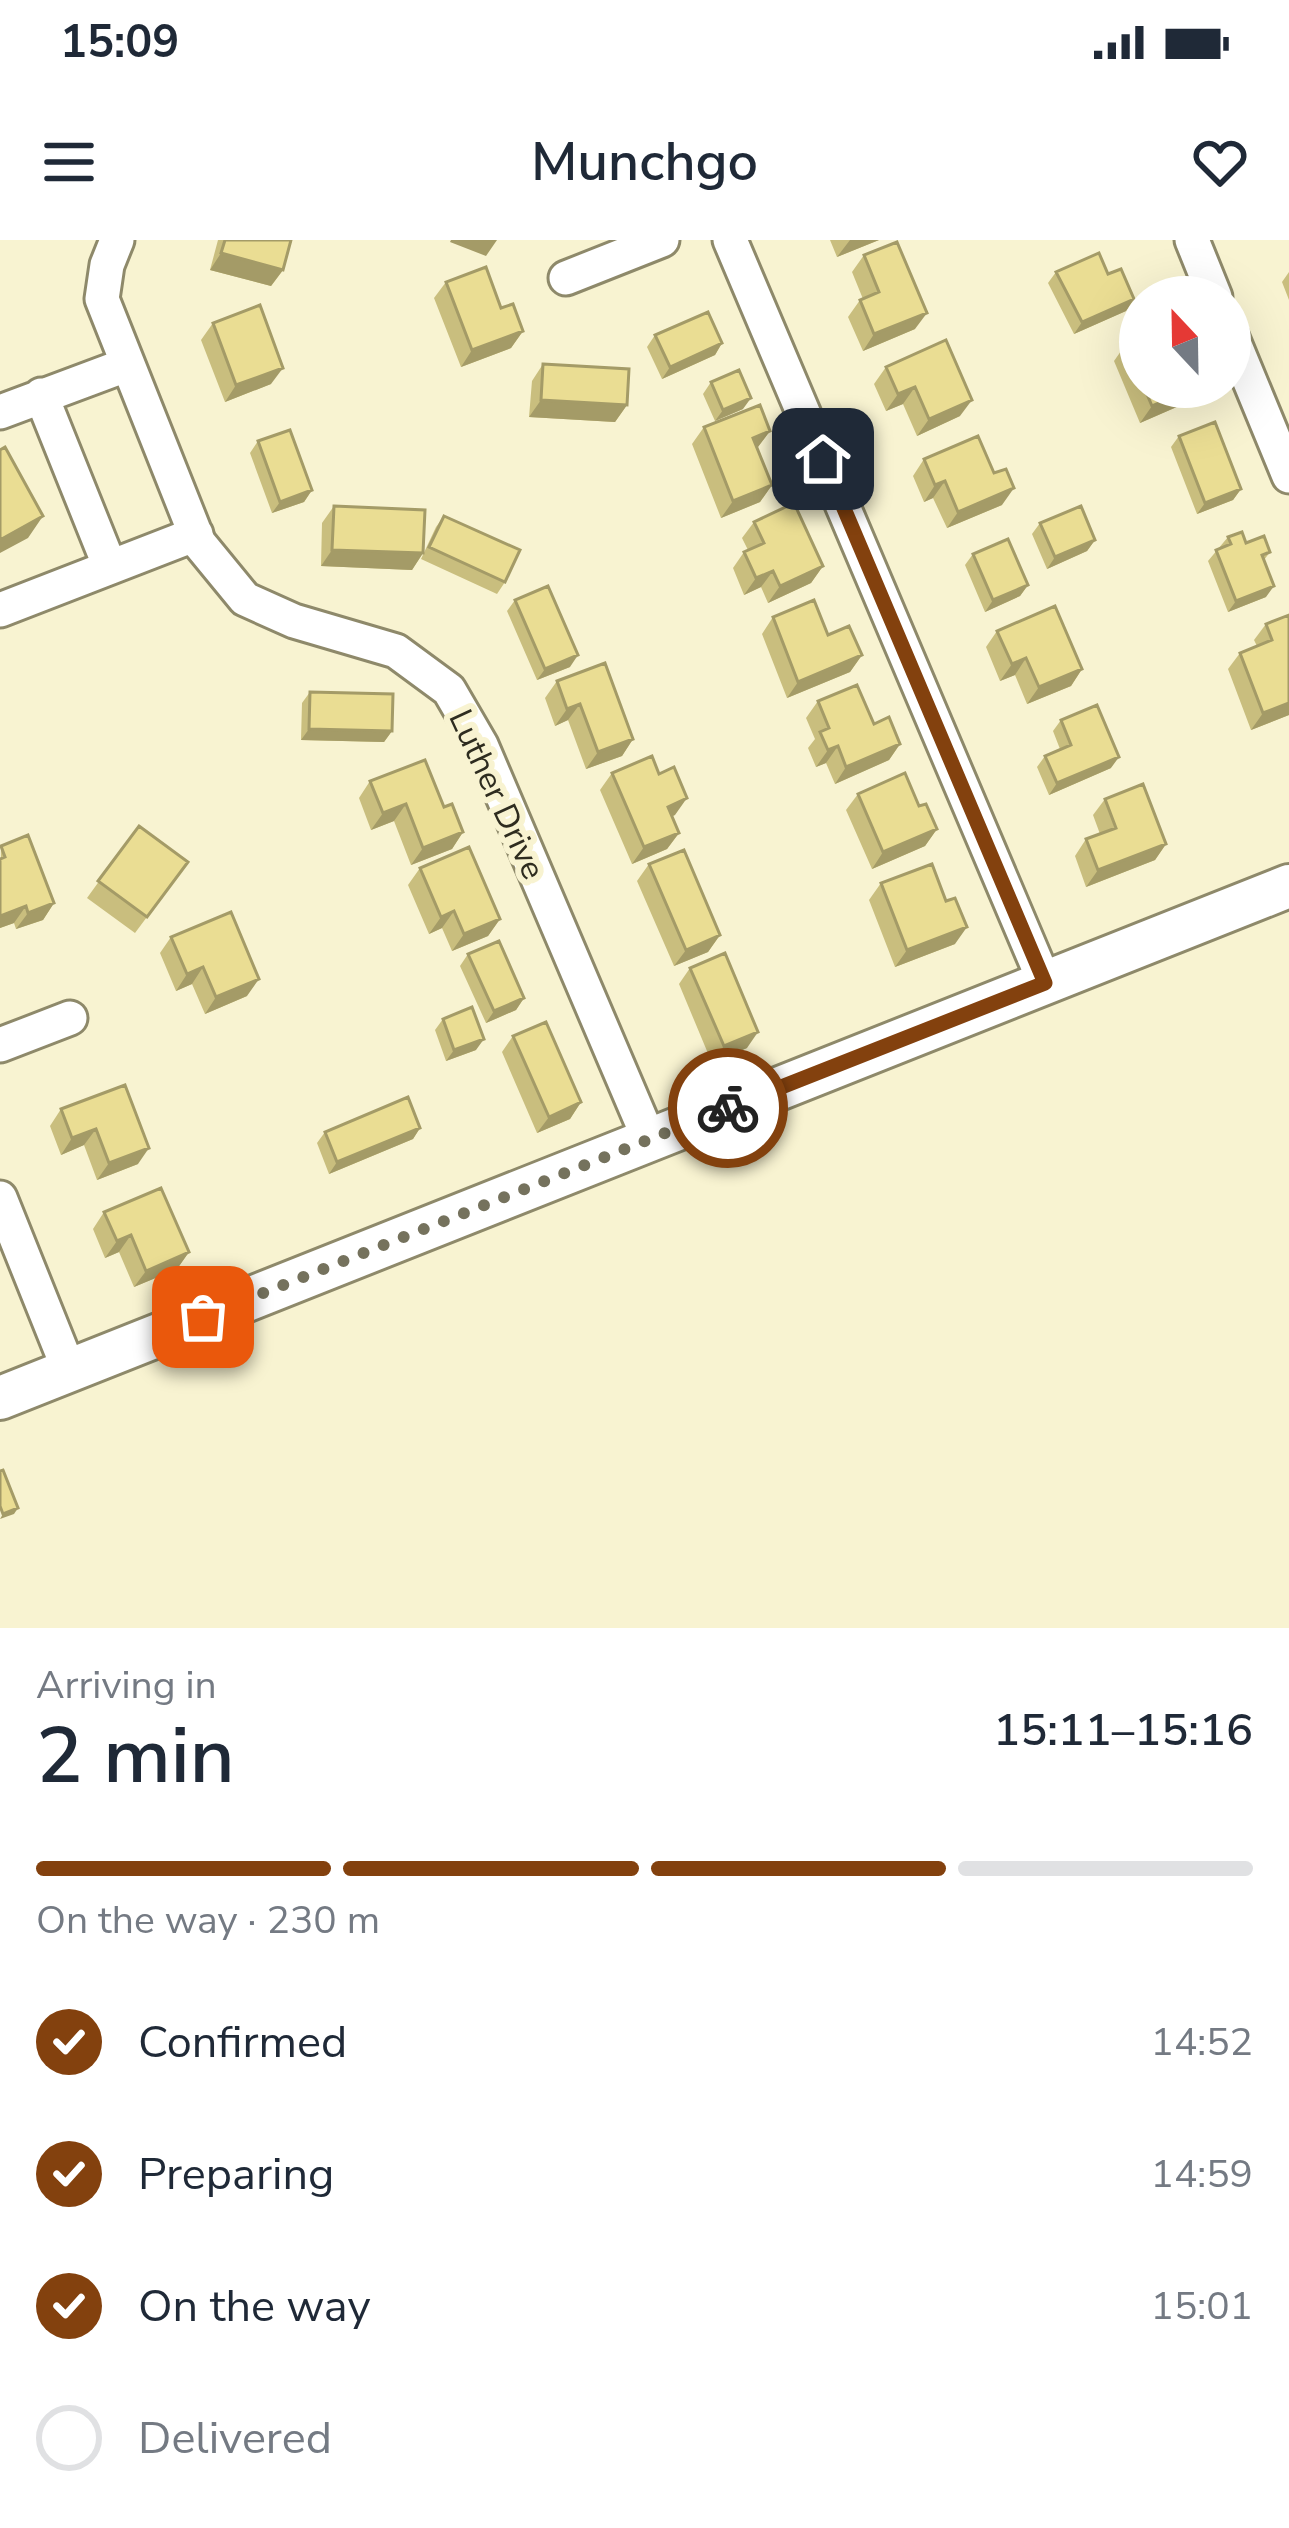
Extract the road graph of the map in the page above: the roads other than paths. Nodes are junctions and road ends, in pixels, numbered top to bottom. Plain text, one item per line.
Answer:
1 (117, 240) edge
2 (662, 240) edge
3 (730, 240) edge
4 (1192, 240) edge
5 (1207, 276) edge
6 (566, 278) dead end
7 (126, 364) junction
8 (1251, 384) edge
9 (41, 395) junction
10 (0, 412) edge
11 (1289, 476) edge
12 (196, 534) junction
13 (110, 567) junction
14 (0, 610) edge
15 (1289, 886) edge
16 (1045, 983) junction
17 (70, 1018) dead end
18 (0, 1045) edge
19 (649, 1139) junction
20 (0, 1198) edge
21 (69, 1370) junction
22 (0, 1398) edge

1 - 7 street, Luther Drive
2 - 6 street
3 - 16 street
4 - 5 street
7 - 9 street
7 - 12 street, Luther Drive
8 - 11 street
9 - 10 street
9 - 13 street
12 - 13 street
12 - 19 street, Luther Drive
13 - 14 street
15 - 16 main road
16 - 19 main road
17 - 18 street
19 - 21 main road
20 - 21 street
21 - 22 main road

